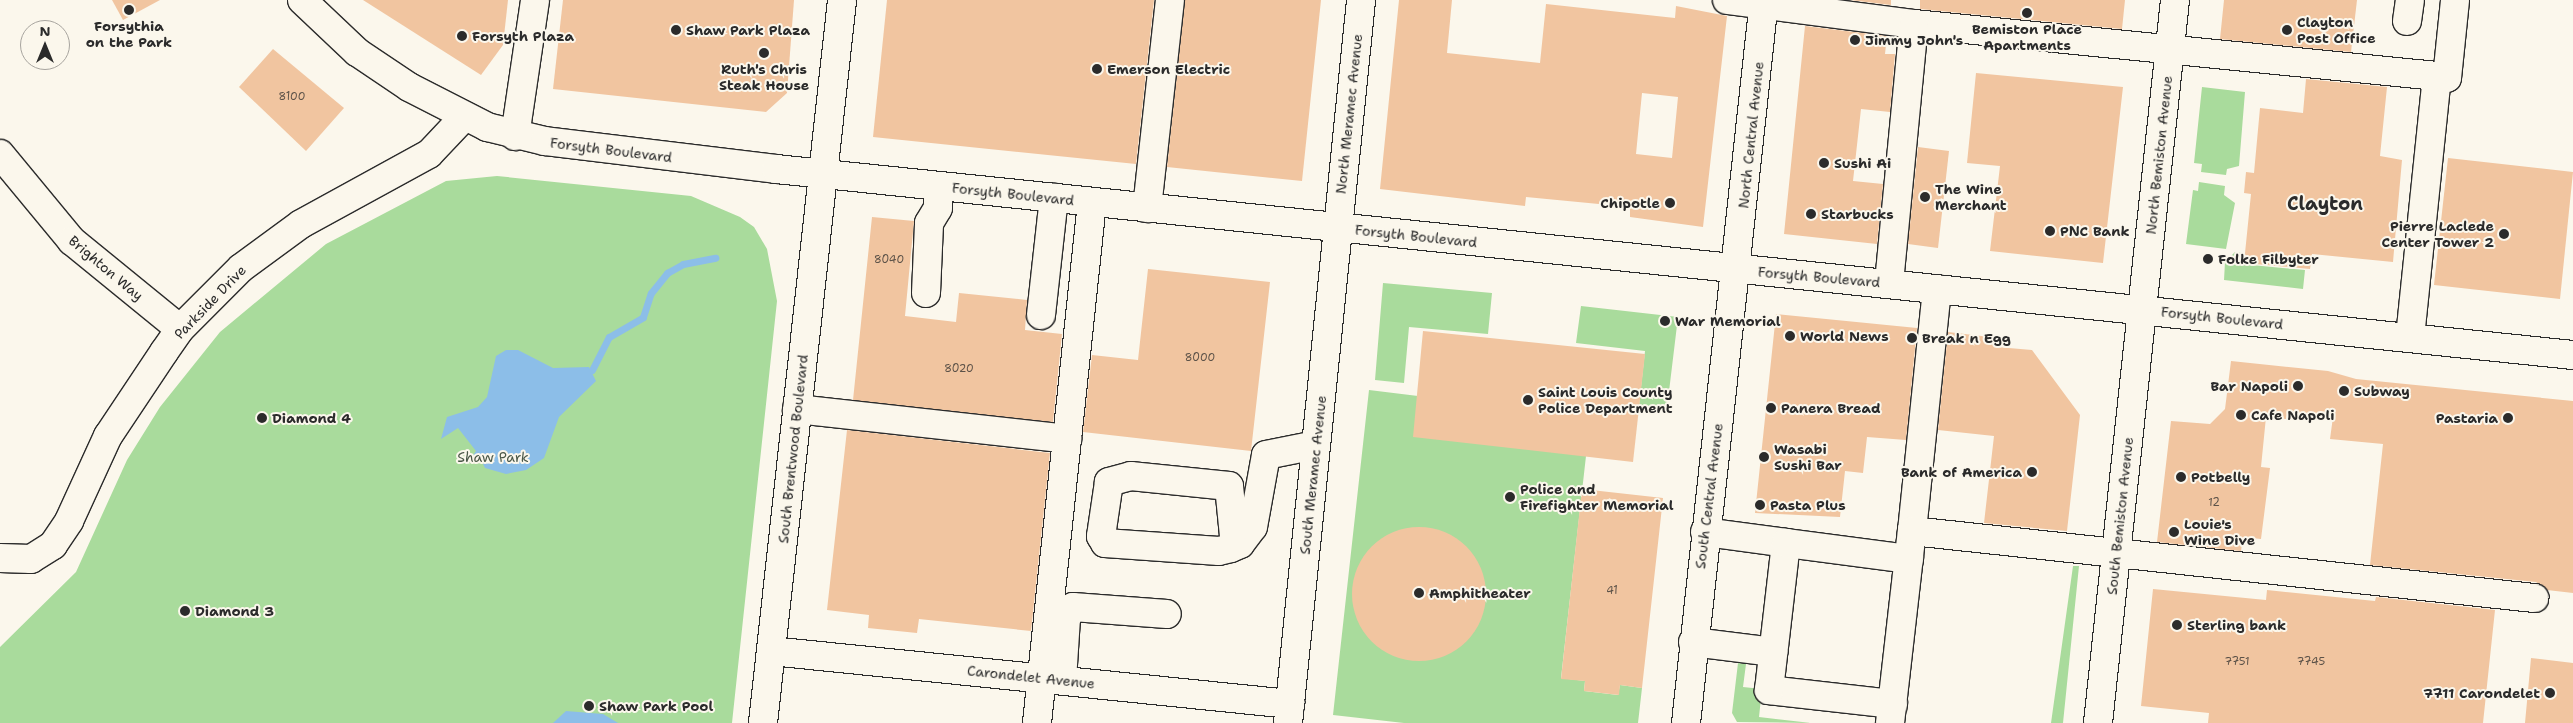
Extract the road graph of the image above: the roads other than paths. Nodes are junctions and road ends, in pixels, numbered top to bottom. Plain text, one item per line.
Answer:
1 (302, 0) edge
2 (535, 0) edge
3 (842, 0) edge
4 (1170, 0) edge
5 (1361, 0) edge
6 (1727, 0) edge
7 (2175, 0) edge
8 (2455, 0) edge
9 (1764, 2) edge
10 (1914, 24) junction
11 (2170, 48) junction
12 (2436, 76) junction
13 (464, 117) junction
14 (514, 136) junction
15 (0, 154) edge
16 (823, 174) junction
17 (938, 197) junction
18 (1054, 198) junction
19 (1092, 202) junction
20 (1147, 208) junction
21 (1337, 227) junction
22 (1737, 270) junction
23 (1889, 283) junction
24 (1937, 289) junction
25 (931, 291) dead end
26 (2143, 310) junction
27 (1041, 315) dead end
28 (180, 329) junction
29 (2410, 336) junction
30 (2573, 355) edge
31 (797, 409) junction
32 (1067, 440) junction
33 (1316, 445) junction
34 (1912, 531) junction
35 (1704, 532) junction
36 (1786, 543) junction
37 (1235, 546) junction
38 (2115, 554) junction
39 (0, 558) edge
40 (1909, 559) junction
41 (2534, 598) dead end
42 (1167, 614) dead end
43 (1693, 642) junction
44 (771, 650) junction
45 (1773, 652) junction
46 (1052, 679) junction
47 (1289, 714) edge
48 (1891, 714) edge
49 (763, 723) edge
50 (1037, 723) edge
51 (1686, 723) edge
52 (2098, 723) edge

1 - 13 street, Forsyth Boulevard
2 - 14 street
3 - 16 street, South Brentwood Boulevard
4 - 20 street
5 - 21 street, North Meramec Avenue
6 - 9 street
7 - 11 street, North Bemiston Avenue
8 - 12 street
9 - 10 street
9 - 22 street, North Central Avenue
10 - 11 street
10 - 23 street
11 - 12 street
11 - 26 street, North Bemiston Avenue
12 - 29 street
13 - 14 street, Forsyth Boulevard
13 - 28 street, Parkside Drive
14 - 16 street, Forsyth Boulevard
15 - 28 street, Brighton Way
16 - 17 street, Forsyth Boulevard
16 - 31 street, South Brentwood Boulevard
17 - 18 street, Forsyth Boulevard
17 - 25 street
18 - 19 street, Forsyth Boulevard
18 - 27 street
19 - 20 street, Forsyth Boulevard
19 - 32 street
20 - 21 street, Forsyth Boulevard
21 - 22 street, Forsyth Boulevard
21 - 33 street, South Meramec Avenue
22 - 23 street, Forsyth Boulevard
22 - 35 street, South Central Avenue
23 - 24 street, Forsyth Boulevard
24 - 26 street, Forsyth Boulevard
24 - 34 street
26 - 29 street, Forsyth Boulevard
26 - 38 street, South Bemiston Avenue
28 - 39 street, Parkside Drive
29 - 30 street, Forsyth Boulevard
31 - 32 street
31 - 44 street, South Brentwood Boulevard
32 - 46 street
33 - 37 street
33 - 47 street, South Meramec Avenue
34 - 38 street
34 - 40 street
35 - 36 street
35 - 43 street, South Central Avenue
36 - 40 street
36 - 45 street
37 - 37 street
38 - 41 street
38 - 52 street, South Bemiston Avenue
40 - 48 street
42 - 46 street
43 - 45 street
43 - 51 street, South Central Avenue
44 - 46 street, Carondelet Avenue
44 - 49 street, South Brentwood Boulevard
45 - 48 street
46 - 47 street, Carondelet Avenue
46 - 50 street

